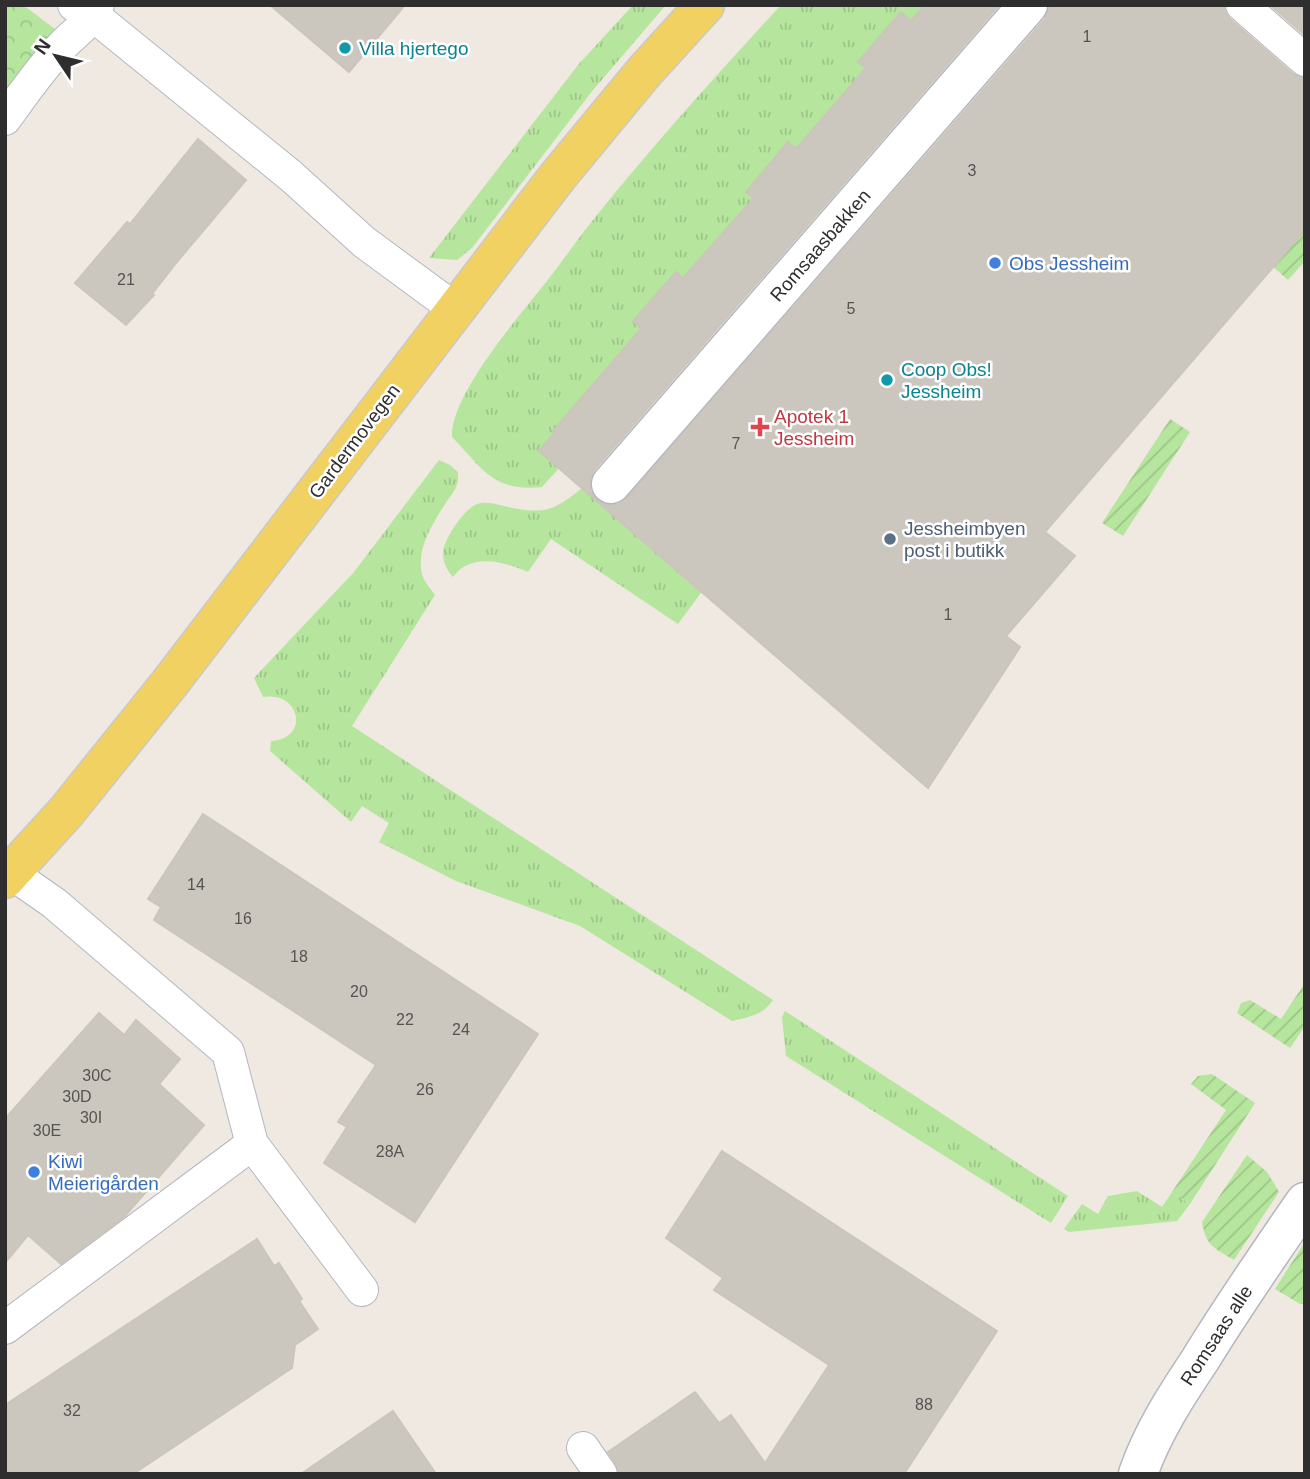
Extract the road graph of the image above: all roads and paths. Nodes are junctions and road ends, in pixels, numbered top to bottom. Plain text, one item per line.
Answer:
1 (705, 5) edge
2 (1028, 5) edge
3 (1242, 5) edge
4 (88, 9) edge
5 (1305, 60) edge
6 (5, 119) edge
7 (455, 309) junction
8 (611, 484) dead end
9 (8, 876) edge
10 (252, 1144) junction
11 (1305, 1202) edge
12 (362, 1290) dead end
13 (5, 1328) edge
14 (583, 1448) dead end
15 (601, 1474) edge
16 (1138, 1474) edge

1 - 7 main road, Gardermovegen
2 - 8 street, Romsaasbakken
3 - 5 lane
4 - 6 lane
4 - 7 lane
7 - 9 main road, Gardermovegen
9 - 10 lane
10 - 12 lane
10 - 13 lane
11 - 16 street, Romsaas alle
14 - 15 lane

